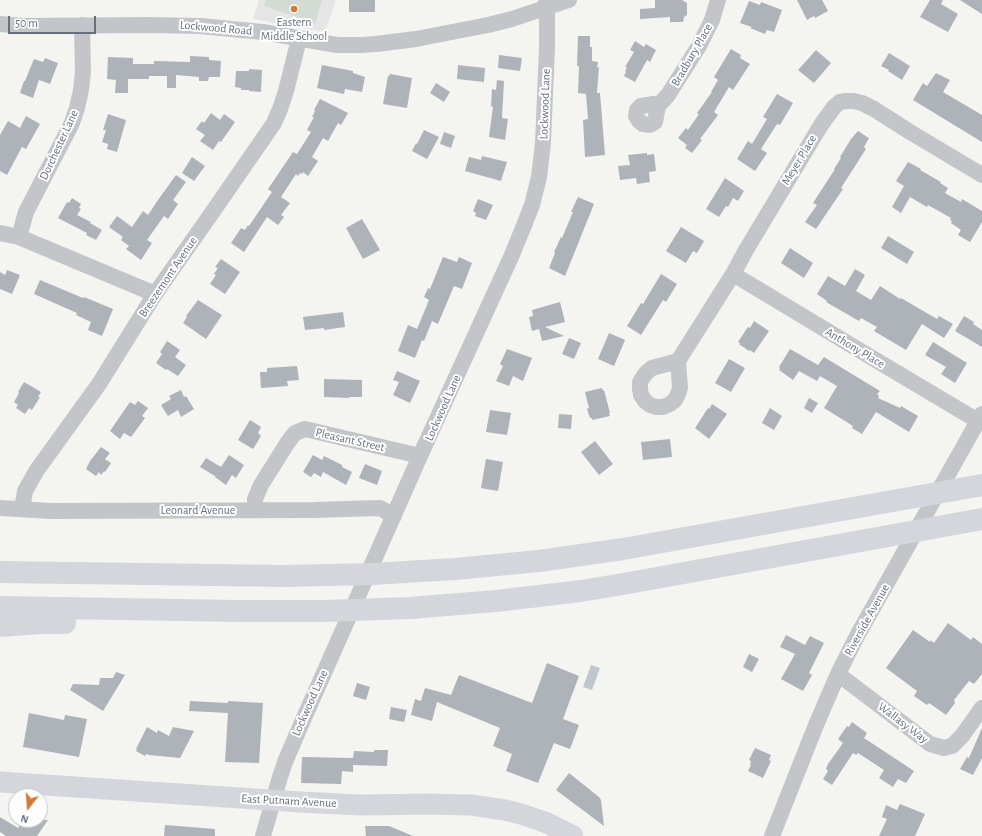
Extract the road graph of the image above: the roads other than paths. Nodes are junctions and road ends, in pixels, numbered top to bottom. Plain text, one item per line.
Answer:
1 (569, 0) edge
2 (718, 0) edge
3 (547, 4) edge
4 (0, 24) edge
5 (82, 25) junction
6 (299, 39) junction
7 (658, 106) dead end
8 (982, 176) edge
9 (0, 232) edge
10 (19, 237) junction
11 (733, 274) junction
12 (155, 294) junction
13 (678, 361) dead end
14 (980, 418) edge
15 (420, 456) junction
16 (982, 485) edge
17 (0, 508) edge
18 (22, 509) junction
19 (255, 510) junction
20 (394, 516) junction
21 (982, 519) edge
22 (0, 572) edge
23 (0, 607) edge
24 (144, 610) junction
25 (0, 626) edge
26 (838, 674) junction
27 (982, 708) edge
28 (0, 782) edge
29 (273, 800) junction
30 (263, 836) edge
31 (573, 836) edge
32 (772, 836) edge

1 - 3 street, Lockwood Road
2 - 7 street, Bradbury Place
3 - 6 street, Lockwood Road
3 - 15 street, Lockwood Lane
4 - 5 street, Lockwood Road
5 - 6 street, Lockwood Road
5 - 10 street, Dorchester Lane
6 - 12 street, Breezemont Avenue
8 - 11 street, Meyer Place
9 - 10 street
10 - 12 street
11 - 13 street, Meyer Place
11 - 14 street, Anthony Place
12 - 18 street, Breezemont Avenue
14 - 26 street, Riverside Avenue
15 - 19 street, Pleasant Street
15 - 20 street, Lockwood Lane
16 - 22 highway
17 - 18 street, Leonard Avenue
18 - 19 street, Leonard Avenue
19 - 20 street, Leonard Avenue
20 - 29 street, Lockwood Lane
21 - 24 highway
23 - 24 highway
24 - 25 highway
26 - 27 street, Wallasy Way
26 - 32 street, Riverside Avenue
28 - 29 main road, East Putnam Avenue
29 - 30 street, Lockwood Lane
29 - 31 main road, East Putnam Avenue

